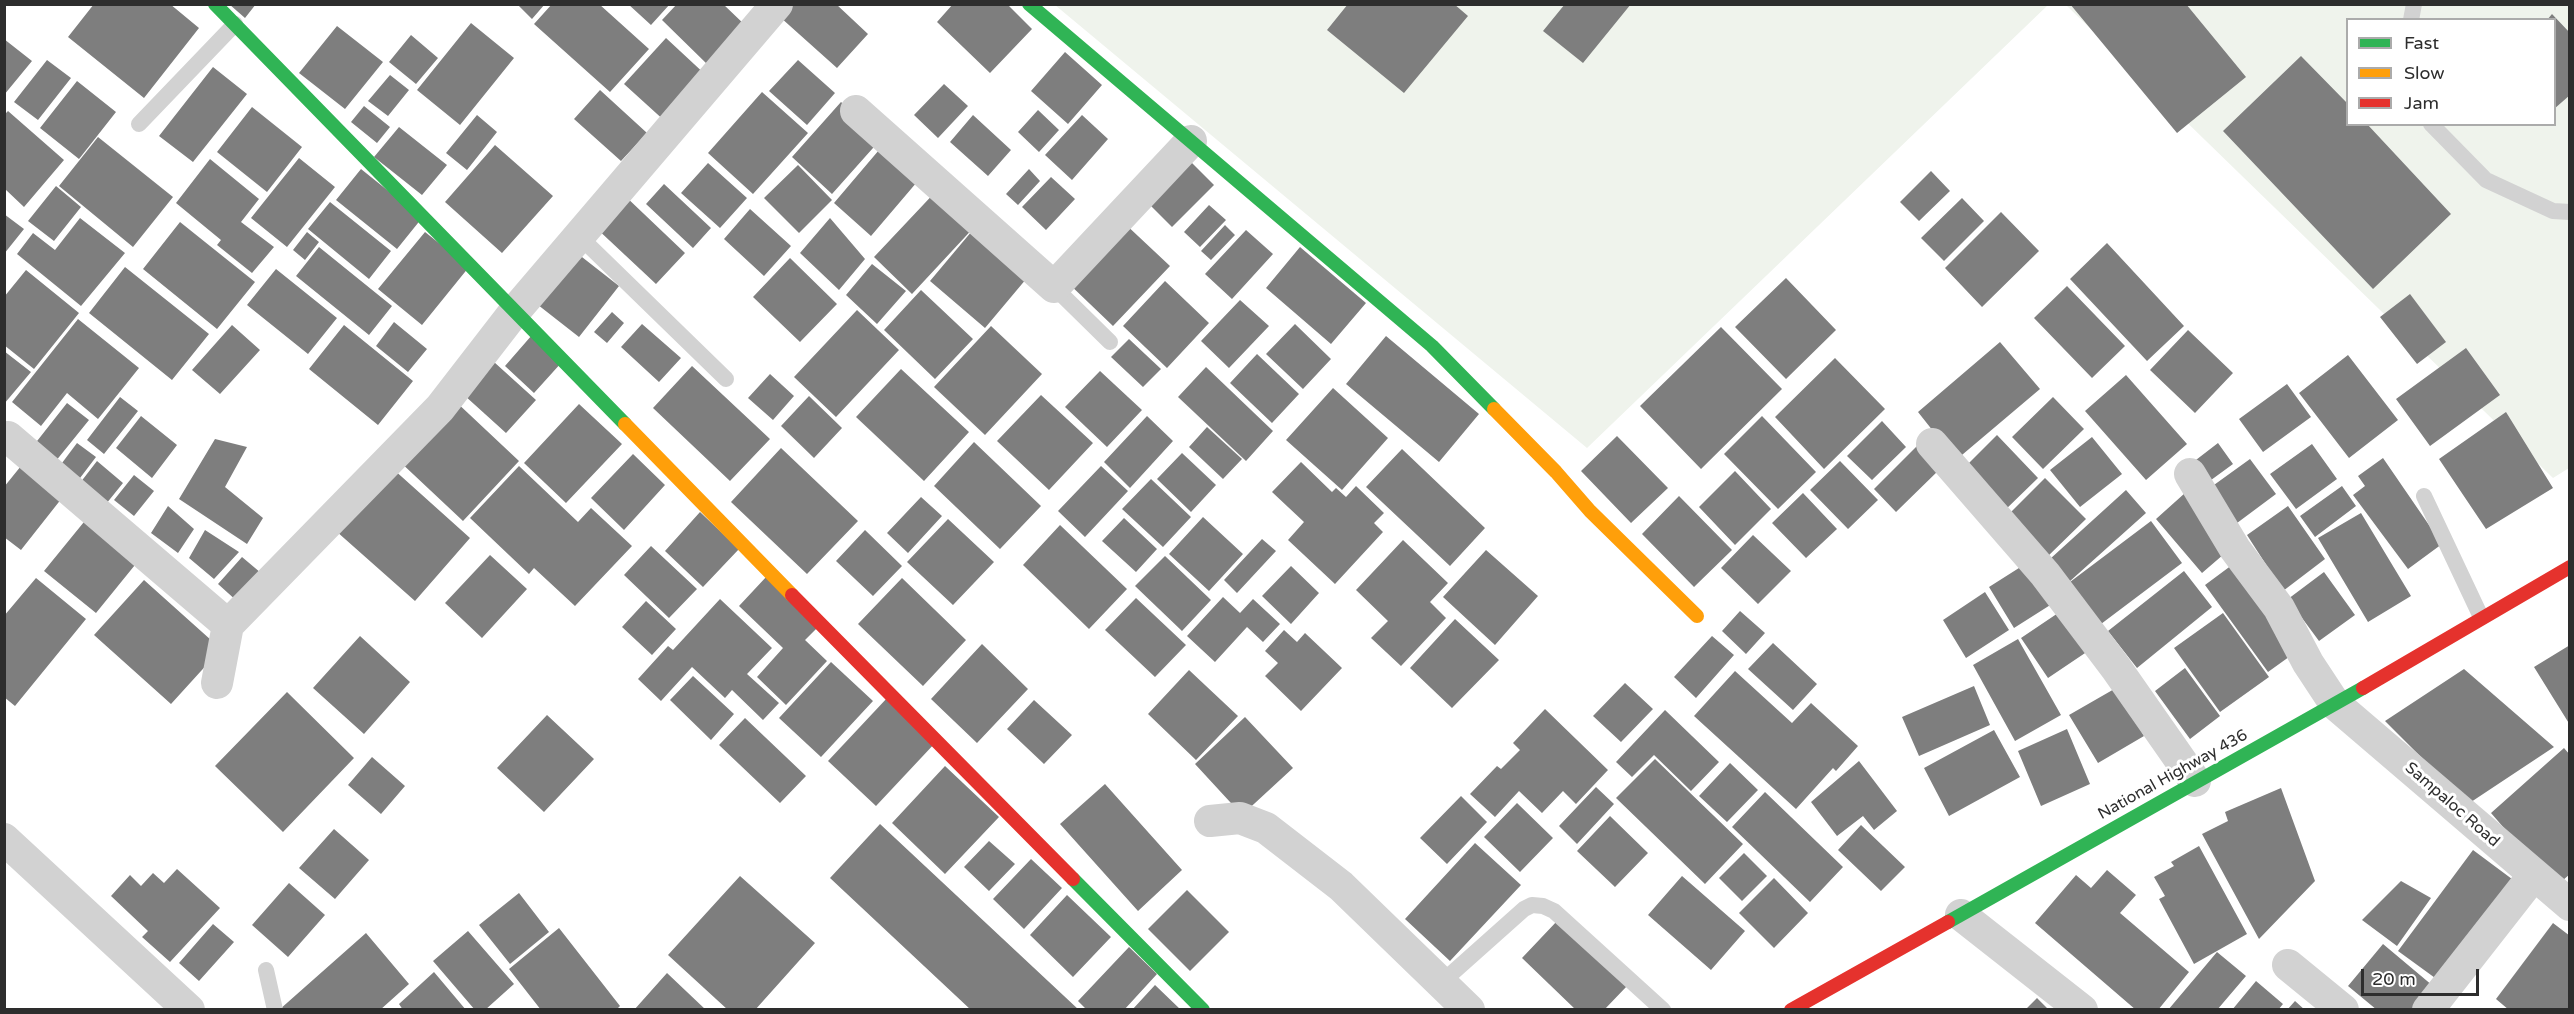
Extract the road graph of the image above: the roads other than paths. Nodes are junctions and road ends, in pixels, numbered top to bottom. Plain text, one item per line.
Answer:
1 (215, 4) edge
2 (777, 4) edge
3 (1029, 4) edge
4 (235, 24) junction
5 (856, 111) dead end
6 (139, 124) dead end
7 (2433, 126) edge
8 (1191, 141) junction
9 (2570, 212) edge
10 (579, 236) junction
11 (1054, 286) junction
12 (515, 311) junction
13 (1110, 342) dead end
14 (726, 378) dead end
15 (8, 437) dead end
16 (1932, 444) dead end
17 (2190, 474) dead end
18 (2424, 496) dead end
19 (2570, 567) edge
20 (1697, 616) dead end
21 (2481, 617) junction
22 (228, 625) junction
23 (217, 683) dead end
24 (2335, 704) junction
25 (2195, 781) junction
26 (1210, 821) dead end
27 (4, 839) edge
28 (2533, 876) junction
29 (2570, 905) edge
30 (1961, 915) junction
31 (2288, 965) dead end
32 (266, 970) dead end
33 (1441, 983) junction
34 (189, 1010) edge
35 (275, 1010) edge
36 (1203, 1010) edge
37 (1469, 1010) edge
38 (1664, 1010) edge
39 (1791, 1010) edge
40 (2082, 1010) edge
41 (2343, 1010) edge
42 (2428, 1010) edge

1 - 4 street
2 - 10 street
3 - 8 street
4 - 6 lane
4 - 12 street
5 - 11 street
7 - 9 lane
8 - 11 street
8 - 20 street
10 - 12 street
10 - 14 lane
11 - 13 lane
12 - 22 street
12 - 36 street
15 - 22 street
16 - 25 street
17 - 24 street, Sampaloc Road
18 - 21 lane
19 - 21 street, National Highway 436
21 - 24 street, National Highway 436
22 - 23 street
24 - 25 street, National Highway 436
24 - 28 street, Sampaloc Road
25 - 30 street, National Highway 436
26 - 33 street
27 - 34 street
28 - 29 street, Sampaloc Road
28 - 42 street
30 - 39 street, National Highway 436
30 - 40 street
31 - 41 street
32 - 35 lane
33 - 37 street
33 - 38 lane

